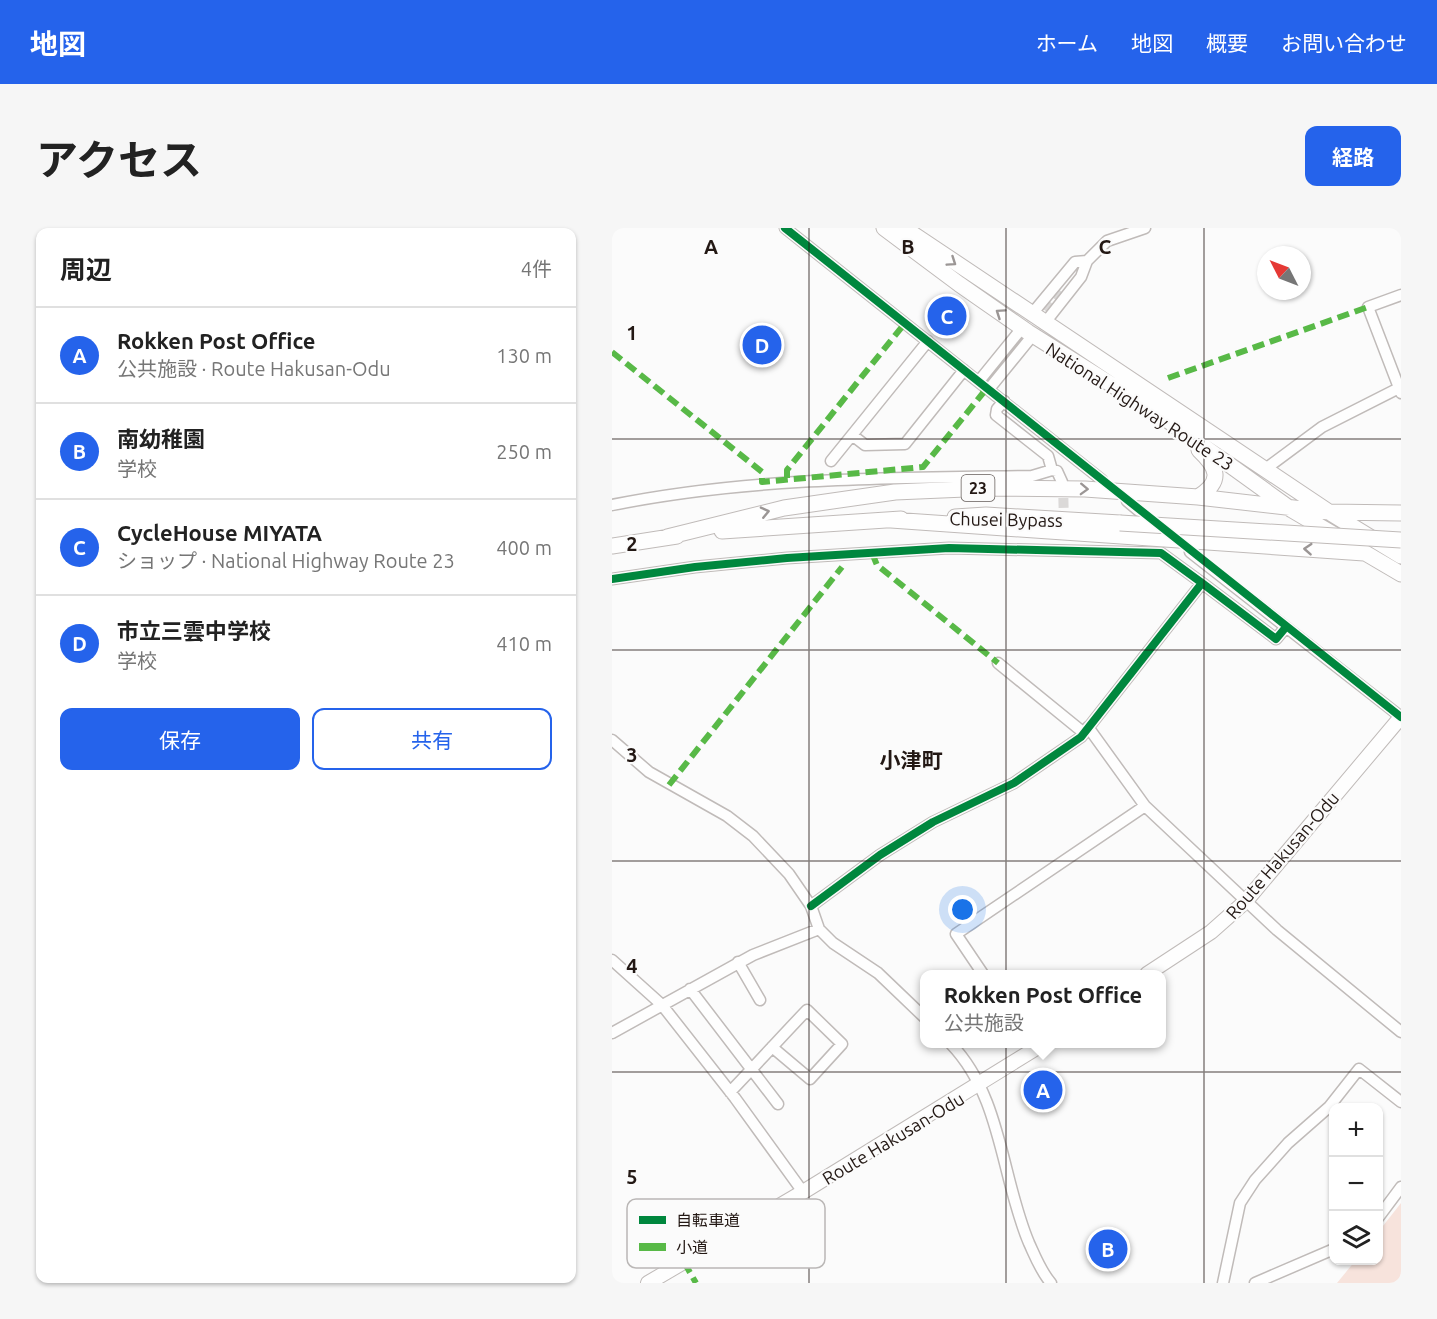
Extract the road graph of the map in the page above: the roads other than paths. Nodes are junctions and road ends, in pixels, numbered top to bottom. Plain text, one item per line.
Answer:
1 (785, 228) edge
2 (884, 228) edge
3 (904, 228) edge
4 (1145, 228) edge
5 (1087, 261) junction
6 (1062, 289) tunnel mouth
7 (1401, 295) edge
8 (1033, 326) junction
9 (928, 341) junction
10 (1007, 357) tunnel mouth
11 (964, 370) junction
12 (984, 385) junction
13 (1400, 391) edge
14 (1004, 401) junction
15 (1163, 417) junction
16 (852, 435) junction
17 (831, 461) dead end
18 (1052, 470) junction
19 (1264, 470) junction
20 (1102, 480) dead end
21 (1281, 481) junction
22 (1062, 482) tunnel mouth
23 (1198, 497) junction
24 (1127, 501) dead end
25 (612, 505) edge
26 (1292, 510) junction
27 (1359, 511) junction
28 (1329, 512) junction
29 (1401, 513) edge
30 (891, 520) junction
31 (1161, 529) dead end
32 (667, 537) junction
33 (1065, 537) tunnel mouth
34 (1401, 540) edge
35 (612, 546) edge
36 (1066, 550) junction
37 (1190, 552) dead end
38 (1367, 553) junction
39 (1401, 556) edge
40 (1401, 574) edge
41 (612, 579) edge
42 (1202, 583) junction
43 (1287, 627) junction
44 (998, 663) dead end
45 (1401, 717) edge
46 (1086, 730) junction
47 (612, 740) edge
48 (1145, 806) junction
49 (1246, 901) junction
50 (811, 906) junction
51 (819, 929) junction
52 (612, 960) edge
53 (738, 962) junction
54 (980, 970) edge
55 (1154, 970) edge
56 (690, 989) junction
57 (760, 1000) dead end
58 (662, 1005) junction
59 (920, 1013) edge
60 (1401, 1032) edge
61 (612, 1033) edge
62 (772, 1047) junction
63 (955, 1048) edge
64 (1032, 1048) edge
65 (752, 1070) junction
66 (980, 1085) junction
67 (730, 1092) junction
68 (1401, 1102) edge
69 (778, 1104) dead end
70 (1401, 1187) edge
71 (803, 1192) junction
72 (791, 1199) edge
73 (1383, 1211) edge
74 (1329, 1250) edge
75 (674, 1268) edge
76 (1049, 1281) edge
77 (648, 1283) edge
78 (1223, 1283) edge
79 (1255, 1283) edge

1 - 9 street
8 -> 2 highway, National Highway Route 23 / 23
3 -> 8 highway, National Highway Route 23 / 23
4 - 5 street
5 - 6 street
5 - 8 street
7 - 13 street
8 - 12 street
8 - 15 highway, National Highway Route 23 / 23
8 - 19 highway, National Highway Route 23 / 23
9 - 11 street
9 - 16 street
10 - 12 street
11 - 12 street
11 - 16 street
12 - 14 street
13 - 19 street
14 - 18 street
14 - 20 street
15 - 23 highway
15 - 26 highway, National Highway Route 23 / 23
16 - 17 street
18 - 22 street
18 - 25 street
19 - 21 highway, National Highway Route 23 / 23
21 - 27 highway, 23
21 - 28 highway, National Highway Route 23 / 23
23 - 26 highway, 23
32 -> 23 highway, 23
24 - 31 street
26 - 28 highway, 23
26 - 38 highway, National Highway Route 23 / 23
27 - 28 highway, 23
27 - 29 highway, 23
28 - 39 highway, 23
30 - 32 highway, Chusei Bypass / 23
30 - 34 highway, Chusei Bypass / 23, bridge
38 -> 30 highway, 23
32 - 35 highway, Chusei Bypass / 23
33 - 36 street
36 - 41 street
36 - 42 street
37 - 43 street
38 - 39 highway, 23
38 - 40 highway, National Highway Route 23 / 23
42 - 43 street
42 - 46 street
43 - 45 street
44 - 46 street
45 - 49 main road, Route Hakusan-Odu
46 - 48 street
46 - 50 street
47 - 50 street
48 - 49 street
48 - 54 street
49 - 55 main road, Route Hakusan-Odu
49 - 60 street
50 - 51 street
51 - 53 street
51 - 59 street
52 - 58 street
53 - 56 street
53 - 57 street
56 - 58 street
56 - 65 street
58 - 61 street
58 - 67 street
62 - 62 street
62 - 65 street
63 - 66 street
64 - 66 main road, Route Hakusan-Odu
65 - 67 street
65 - 69 street
66 - 71 main road, Route Hakusan-Odu
66 - 76 street
67 - 71 street
68 - 78 street
70 - 73 street
71 - 72 main road, Route Hakusan-Odu
74 - 79 street
75 - 77 main road, Route Hakusan-Odu

